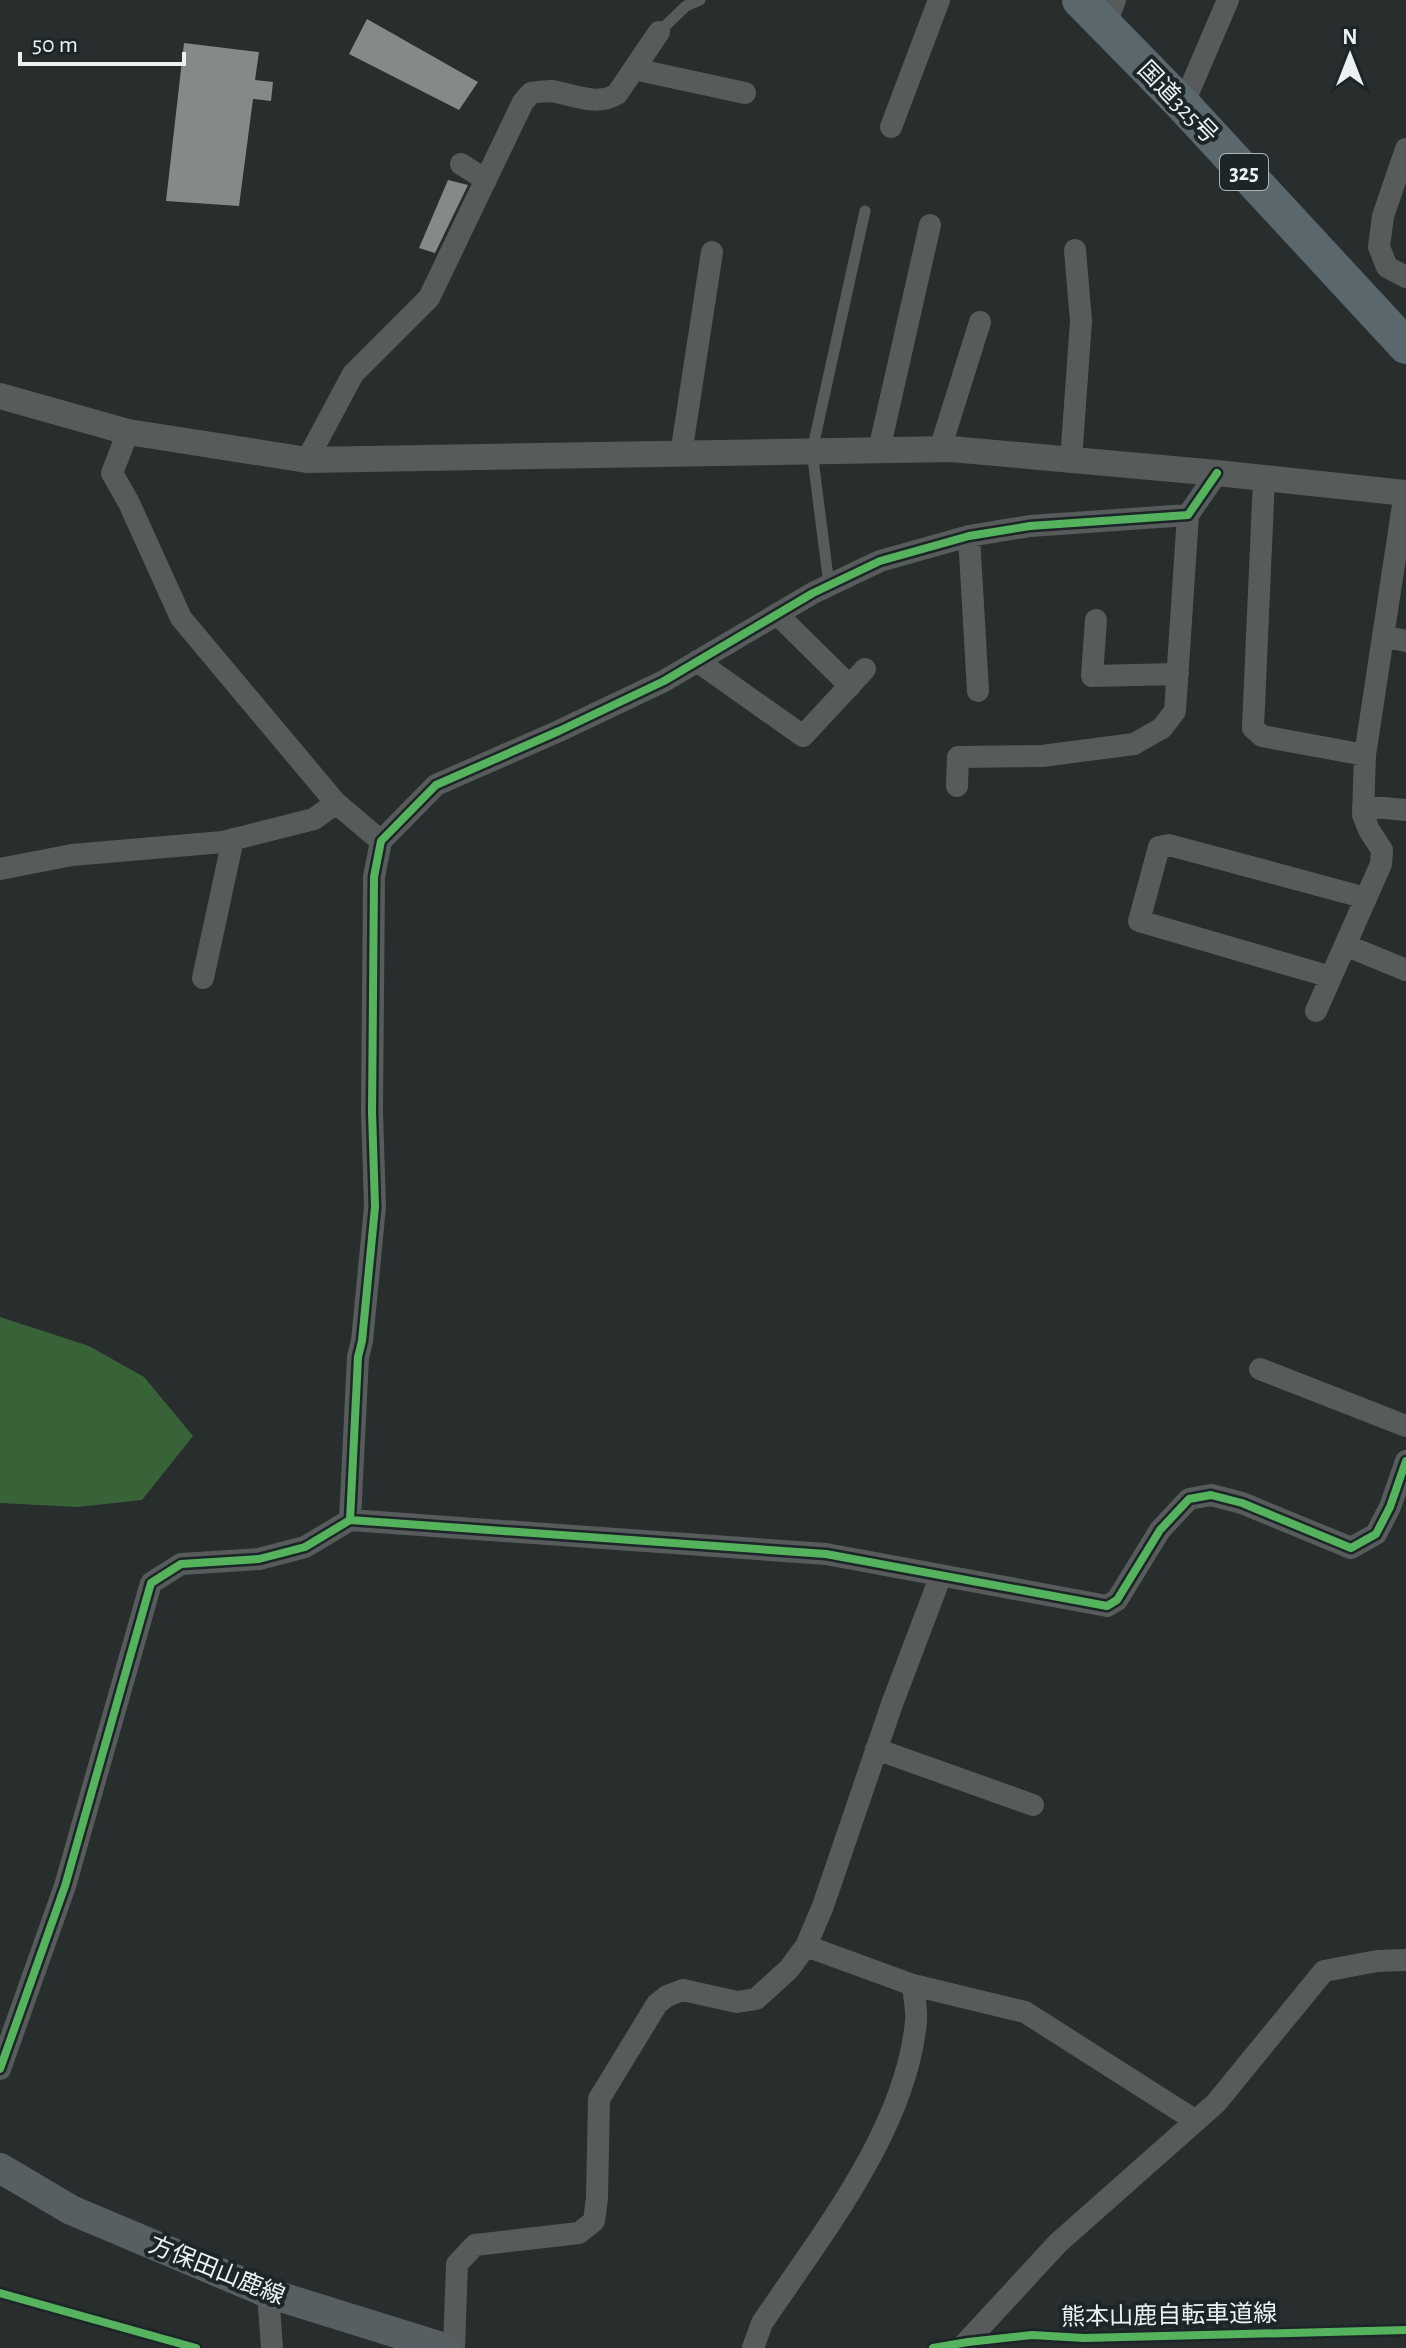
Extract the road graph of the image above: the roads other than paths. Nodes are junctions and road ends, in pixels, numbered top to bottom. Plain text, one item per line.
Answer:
1 (700, 0) edge
2 (939, 0) edge
3 (1080, 0) edge
4 (1228, 0) edge
5 (1110, 13) edge
6 (659, 32) joint
7 (634, 69) junction
8 (745, 93) dead end
9 (1183, 105) junction
10 (891, 127) dead end
11 (1406, 149) edge
12 (461, 164) dead end
13 (486, 180) junction
14 (865, 211) dead end
15 (930, 225) dead end
16 (1075, 250) dead end
17 (712, 252) dead end
18 (1406, 277) edge
19 (980, 322) dead end
20 (1406, 346) edge
21 (0, 396) edge
22 (128, 432) junction
23 (940, 449) junction
24 (879, 450) junction
25 (812, 451) junction
26 (681, 454) junction
27 (307, 460) junction
28 (1071, 460) junction
29 (1217, 473) junction
30 (1264, 478) junction
31 (1406, 492) edge
32 (1188, 515) junction
33 (969, 536) junction
34 (829, 585) junction
35 (777, 614) junction
36 (1096, 620) dead end
37 (1383, 636) junction
38 (1406, 641) edge
39 (697, 661) junction
40 (1178, 674) junction
41 (978, 691) dead end
42 (1365, 755) junction
43 (957, 786) dead end
44 (336, 803) junction
45 (1363, 806) junction
46 (1406, 810) edge
47 (233, 839) junction
48 (381, 841) junction
49 (0, 869) edge
50 (1366, 898) junction
51 (1345, 945) junction
52 (1406, 970) edge
53 (1331, 977) junction
54 (203, 978) dead end
55 (1316, 1011) dead end
56 (1260, 1369) dead end
57 (1406, 1426) edge
58 (1406, 1461) edge
59 (350, 1520) junction
60 (941, 1575) junction
61 (876, 1749) junction
62 (1033, 1805) dead end
63 (806, 1946) junction
64 (1406, 1960) edge
65 (913, 1985) junction
66 (0, 2069) edge
67 (1196, 2121) junction
68 (0, 2168) edge
69 (268, 2293) junction
70 (272, 2348) edge
71 (445, 2348) edge
72 (454, 2348) edge
73 (753, 2348) edge
74 (961, 2348) edge

1 - 6 lane
2 - 10 street
3 - 5 highway, 国道325号 / 325
4 - 9 street
5 - 9 highway, 国道325号 / 325
6 - 7 street
7 - 8 street
7 - 13 street
9 - 20 highway, 国道325号 / 325
11 - 18 street
12 - 13 street
13 - 27 street
14 - 25 lane
15 - 24 street
16 - 28 street
17 - 26 street
19 - 23 street
21 - 22 street
22 - 27 street
22 - 44 street
23 - 24 street
23 - 28 street
24 - 25 street
25 - 26 street
25 - 34 lane
26 - 27 street
28 - 29 street
29 - 30 street
29 - 32 street
30 - 31 street
30 - 42 street
31 - 37 street
32 - 33 street
32 - 40 street
33 - 34 street
33 - 41 street
34 - 35 street
35 - 39 street
35 - 39 street
36 - 40 street
37 - 38 street
37 - 42 street
39 - 48 street
40 - 43 street
42 - 45 street
44 - 47 street
44 - 48 street
45 - 46 street
45 - 50 street
47 - 49 street
47 - 54 street
48 - 59 street
50 - 51 street
50 - 53 street
51 - 52 street
51 - 53 street
53 - 55 street
56 - 57 street
58 - 60 street
59 - 60 street
59 - 66 street
60 - 61 street
61 - 62 street
61 - 63 street
63 - 65 street
63 - 72 street
64 - 67 street
65 - 67 street
65 - 73 street
67 - 74 street
68 - 69 main road, 方保田山鹿線
69 - 70 street
69 - 71 main road, 方保田山鹿線

